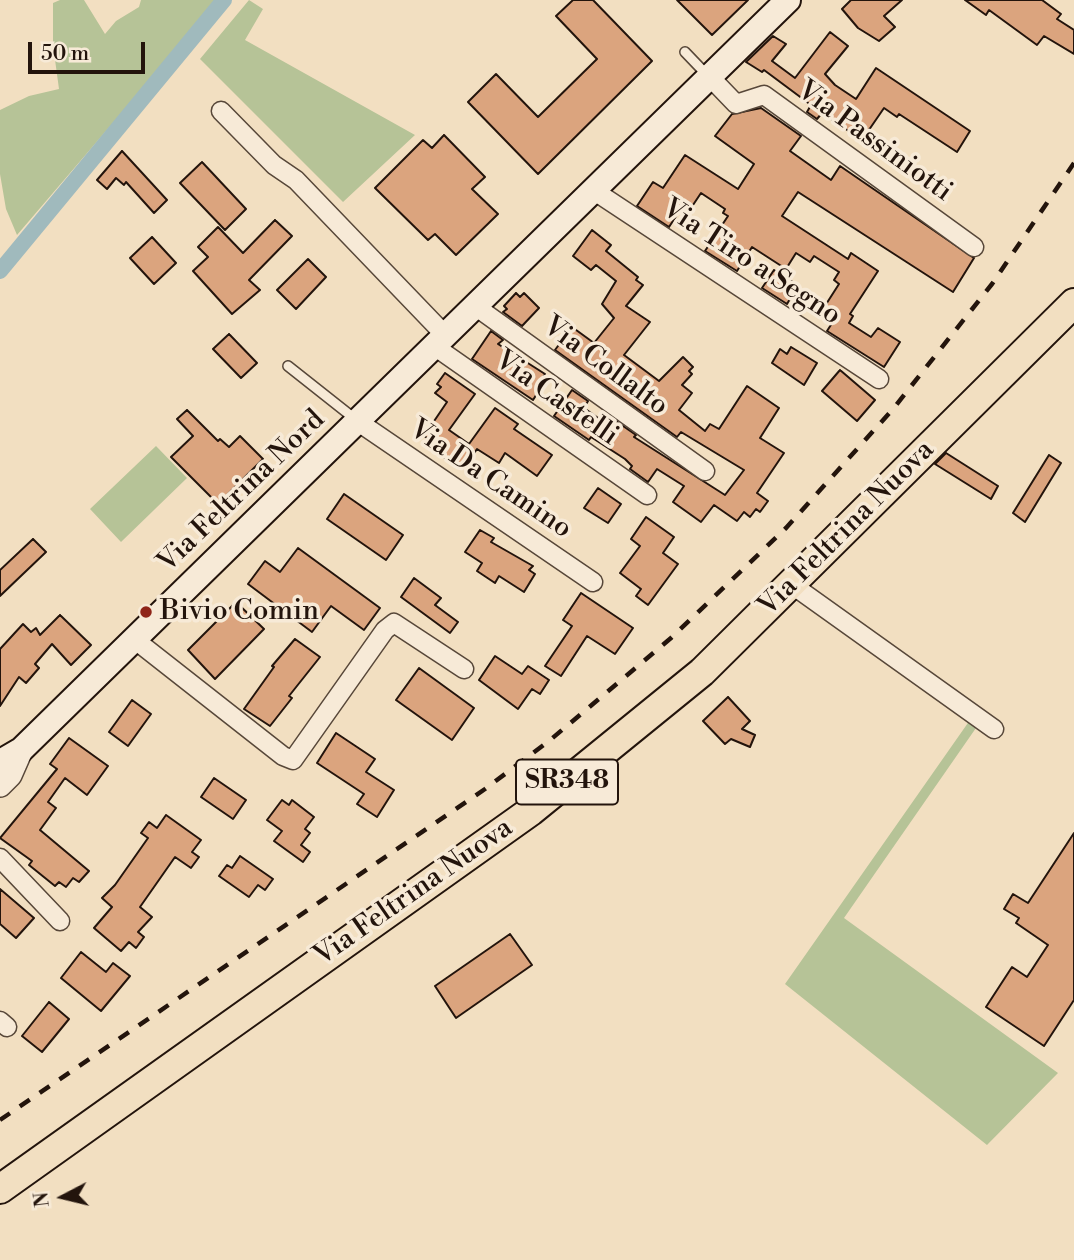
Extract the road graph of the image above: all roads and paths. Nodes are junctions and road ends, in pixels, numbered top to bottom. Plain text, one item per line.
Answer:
1 (788, 0) edge
2 (685, 52) dead end
3 (710, 77) junction
4 (221, 111) dead end
5 (593, 190) junction
6 (974, 247) dead end
7 (1074, 303) edge
8 (475, 306) junction
9 (440, 341) junction
10 (288, 366) dead end
11 (879, 379) dead end
12 (357, 421) junction
13 (705, 471) dead end
14 (647, 495) dead end
15 (593, 582) dead end
16 (791, 584) junction
17 (134, 639) junction
18 (464, 669) dead end
19 (994, 729) dead end
20 (10, 756) edge
21 (0, 785) edge
22 (0, 858) edge
23 (60, 921) dead end
24 (0, 1189) edge

1 - 3 main road, Via Feltrina Nord
2 - 3 lane
3 - 5 main road, Via Feltrina Nord
3 - 6 street, Via Passiniotti
4 - 9 street
5 - 8 main road, Via Feltrina Nord
5 - 11 street, Via Tiro a Segno
7 - 16 main road, Via Feltrina Nuova / SR348
8 - 9 main road, Via Feltrina Nord
8 - 13 street, Via Collalto
9 - 12 main road, Via Feltrina Nord
9 - 14 street, Via Castelli
10 - 12 lane
12 - 15 street, Via Da Camino
12 - 17 main road, Via Feltrina Nord
16 - 19 street
16 - 24 main road, Via Feltrina Nuova / SR348
17 - 18 street
17 - 20 main road, Via Feltrina Nord
20 - 21 street, Via Feltrina Nord
22 - 23 street

